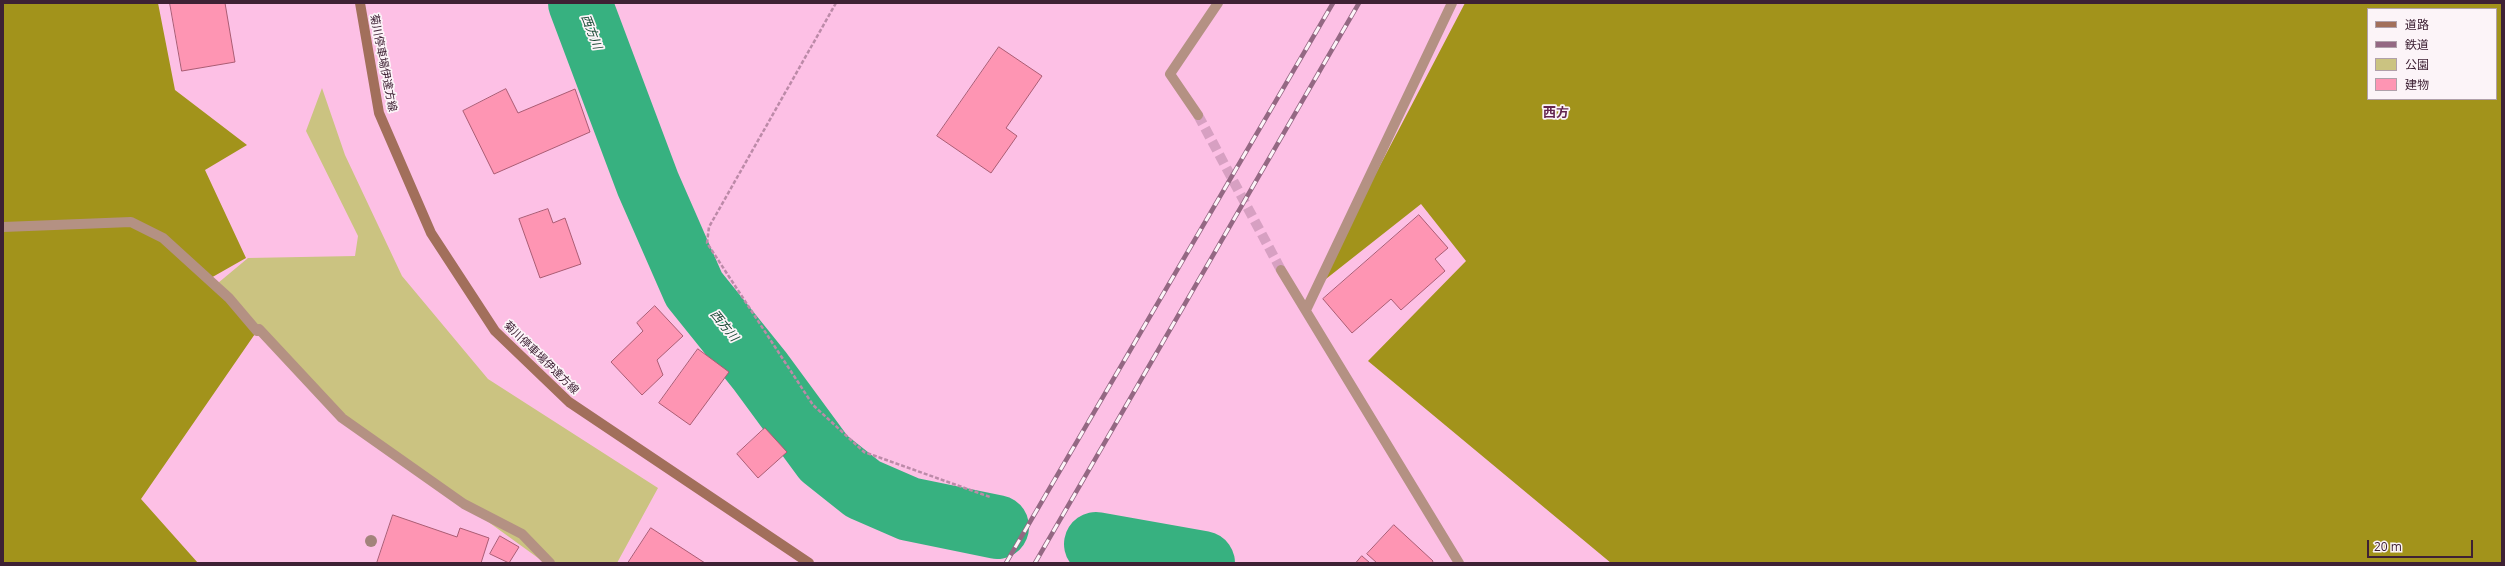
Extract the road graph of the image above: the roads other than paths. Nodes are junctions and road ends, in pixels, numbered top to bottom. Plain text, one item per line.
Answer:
1 (360, 3) edge
2 (1218, 3) edge
3 (1452, 3) edge
4 (1198, 115) tunnel mouth
5 (3, 227) edge
6 (1282, 270) tunnel mouth
7 (1306, 310) junction
8 (550, 563) edge
9 (808, 563) edge
10 (1459, 563) edge

1 - 9 main road, 菊川停車場伊達方線
2 - 4 street
3 - 7 street
5 - 8 street
6 - 7 street
7 - 10 street

